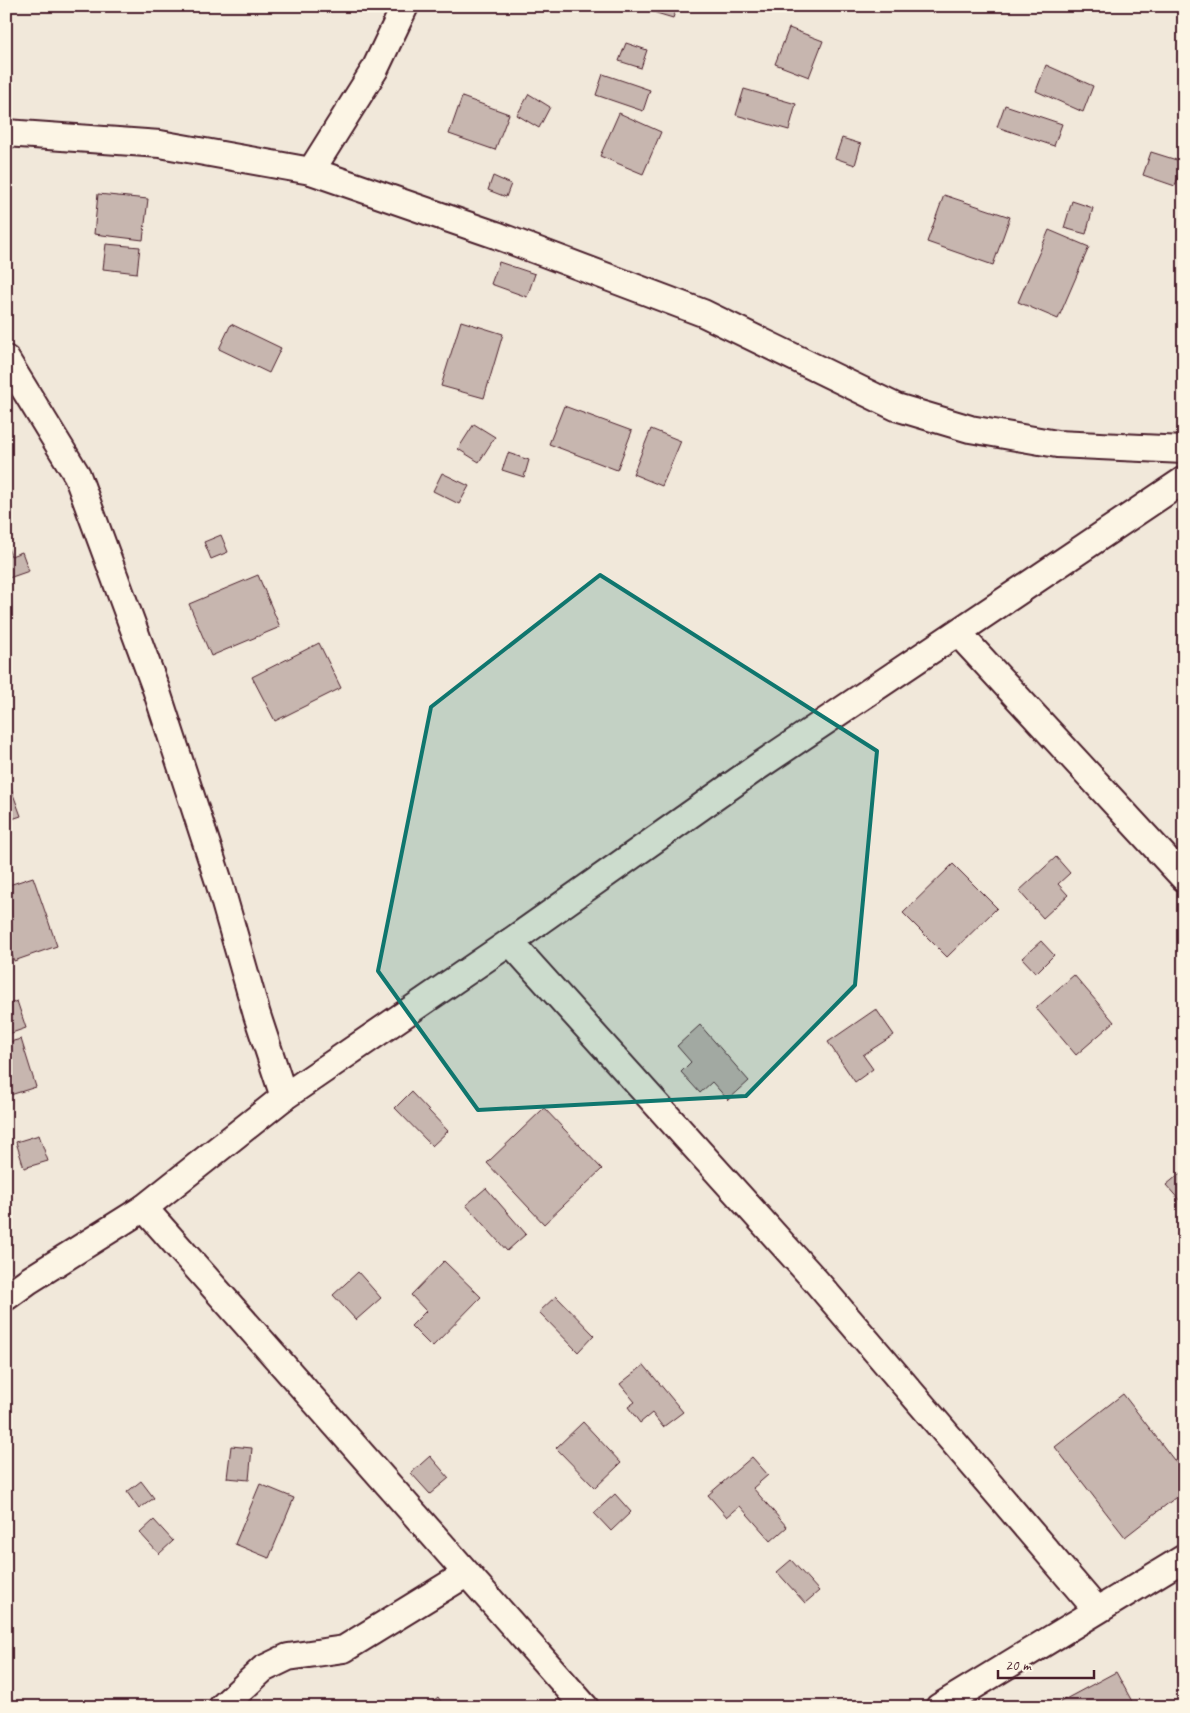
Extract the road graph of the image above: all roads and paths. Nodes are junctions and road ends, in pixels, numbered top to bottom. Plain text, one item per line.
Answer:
1 (405, 6) edge
2 (6, 133) edge
3 (311, 171) junction
4 (6, 359) edge
5 (1184, 450) edge
6 (1184, 480) edge
7 (958, 633) junction
8 (1184, 878) edge
9 (510, 942) junction
10 (284, 1097) junction
11 (144, 1208) junction
12 (6, 1297) edge
13 (1184, 1558) edge
14 (466, 1574) junction
15 (1097, 1610) junction
16 (222, 1707) edge
17 (585, 1707) edge
18 (939, 1707) edge

1 - 3 street
2 - 3 street
3 - 5 street
4 - 10 street
6 - 7 street
7 - 8 street
7 - 9 street
9 - 10 street
9 - 15 street
10 - 11 street
11 - 12 street
11 - 14 street
13 - 15 street
14 - 16 street
14 - 17 street
15 - 18 street

